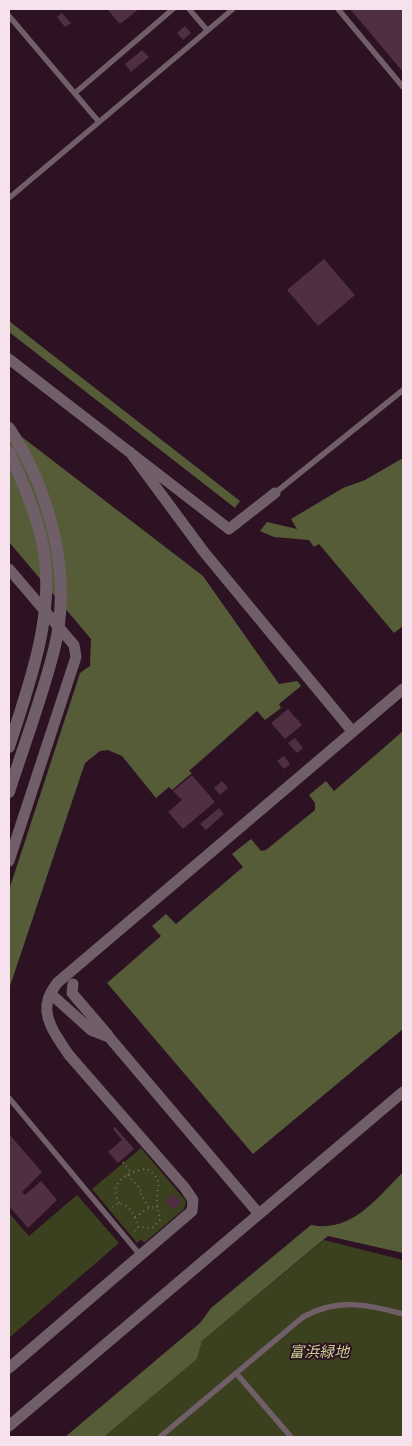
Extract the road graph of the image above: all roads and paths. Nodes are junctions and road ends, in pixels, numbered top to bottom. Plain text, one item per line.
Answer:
1 (173, 9) edge
2 (189, 9) edge
3 (232, 9) edge
4 (338, 9) edge
5 (9, 16) edge
6 (207, 30) junction
7 (403, 87) edge
8 (75, 93) junction
9 (99, 122) junction
10 (9, 198) edge
11 (9, 359) edge
12 (403, 390) edge
13 (9, 428) edge
14 (9, 452) edge
15 (130, 452) junction
16 (275, 493) joint
17 (9, 569) edge
18 (403, 689) edge
19 (352, 731) junction
20 (9, 747) edge
21 (9, 792) edge
22 (9, 861) edge
23 (73, 984) dead end
24 (51, 994) junction
25 (109, 1037) junction
26 (403, 1092) edge
27 (9, 1098) edge
28 (123, 1162) dead end
29 (129, 1174) junction
30 (119, 1203) junction
31 (158, 1207) junction
32 (149, 1208) junction
33 (104, 1213) junction
34 (259, 1214) junction
35 (135, 1217) junction
36 (138, 1227) junction
37 (127, 1239) junction
38 (142, 1256) junction
39 (403, 1314) edge
40 (9, 1368) edge
41 (236, 1373) junction
42 (9, 1426) edge
43 (160, 1437) edge
44 (290, 1437) edge

1 - 8 lane
2 - 6 lane
3 - 6 lane
4 - 7 lane
5 - 8 lane
6 - 9 lane
8 - 9 lane
9 - 10 lane
11 - 15 street
12 - 16 lane
13 - 21 street, bridge
14 - 20 street, bridge
15 - 16 street
15 - 19 street
17 - 22 street
18 - 19 street
19 - 24 street
23 - 25 street
24 - 25 street
24 - 38 street
25 - 34 street
26 - 34 street
27 - 33 lane
28 - 29 path
29 - 30 path
29 - 31 path
29 - 32 path
30 - 33 path
30 - 35 path
31 - 32 path
31 - 36 path
32 - 35 path
33 - 37 lane
34 - 42 street
35 - 36 path
36 - 37 path
37 - 38 lane
38 - 40 street
39 - 41 lane
41 - 43 lane
41 - 44 lane

